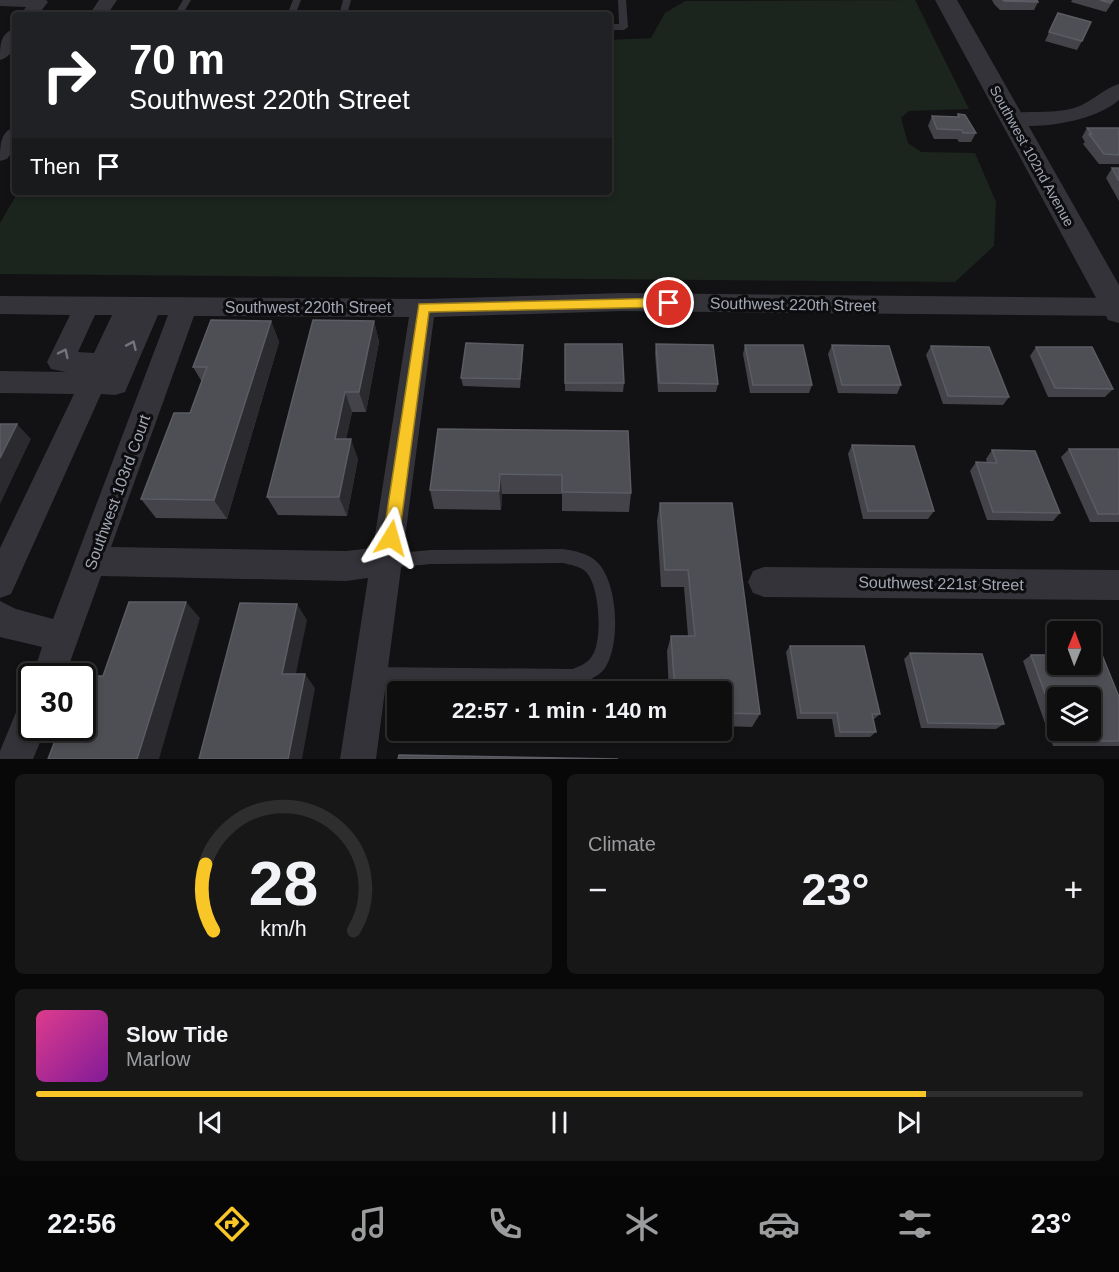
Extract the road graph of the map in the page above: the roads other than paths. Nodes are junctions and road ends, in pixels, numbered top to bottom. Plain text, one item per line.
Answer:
1 (622, 0) edge
2 (946, 0) edge
3 (0, 1) edge
4 (31, 12) edge
5 (612, 27) edge
6 (12, 38) edge
7 (0, 54) edge
8 (1119, 90) edge
9 (1010, 119) junction
10 (12, 137) edge
11 (0, 154) edge
12 (0, 305) edge
13 (87, 306) junction
14 (139, 307) junction
15 (184, 307) junction
16 (423, 308) junction
17 (1118, 308) edge
18 (103, 377) junction
19 (0, 382) edge
20 (92, 561) junction
21 (388, 561) junction
22 (764, 582) dead end
23 (0, 583) edge
24 (1119, 585) edge
25 (0, 617) edge
26 (43, 631) dead end
27 (53, 663) edge
28 (371, 676) junction
29 (22, 741) edge
30 (15, 759) edge
31 (358, 759) edge

1 - 5 lane
2 - 9 street, Southwest 102nd Avenue
3 - 4 street
6 - 7 street
8 - 9 street
9 - 17 street, Southwest 102nd Avenue
10 - 11 street
12 - 13 street, Southwest 220th Street
13 - 14 street, Southwest 220th Street
18 -> 13 street
14 - 15 street, Southwest 220th Street
14 - 18 street
15 - 16 street, Southwest 220th Street
15 - 20 street, Southwest 103rd Court
16 - 17 street, Southwest 220th Street
16 - 21 street
18 - 19 street
18 - 23 street
20 - 21 street
20 - 27 street, Southwest 103rd Court
21 - 28 street
21 - 28 lane
22 - 24 street, Southwest 221st Street
25 - 26 street
28 - 31 street
29 - 30 street

